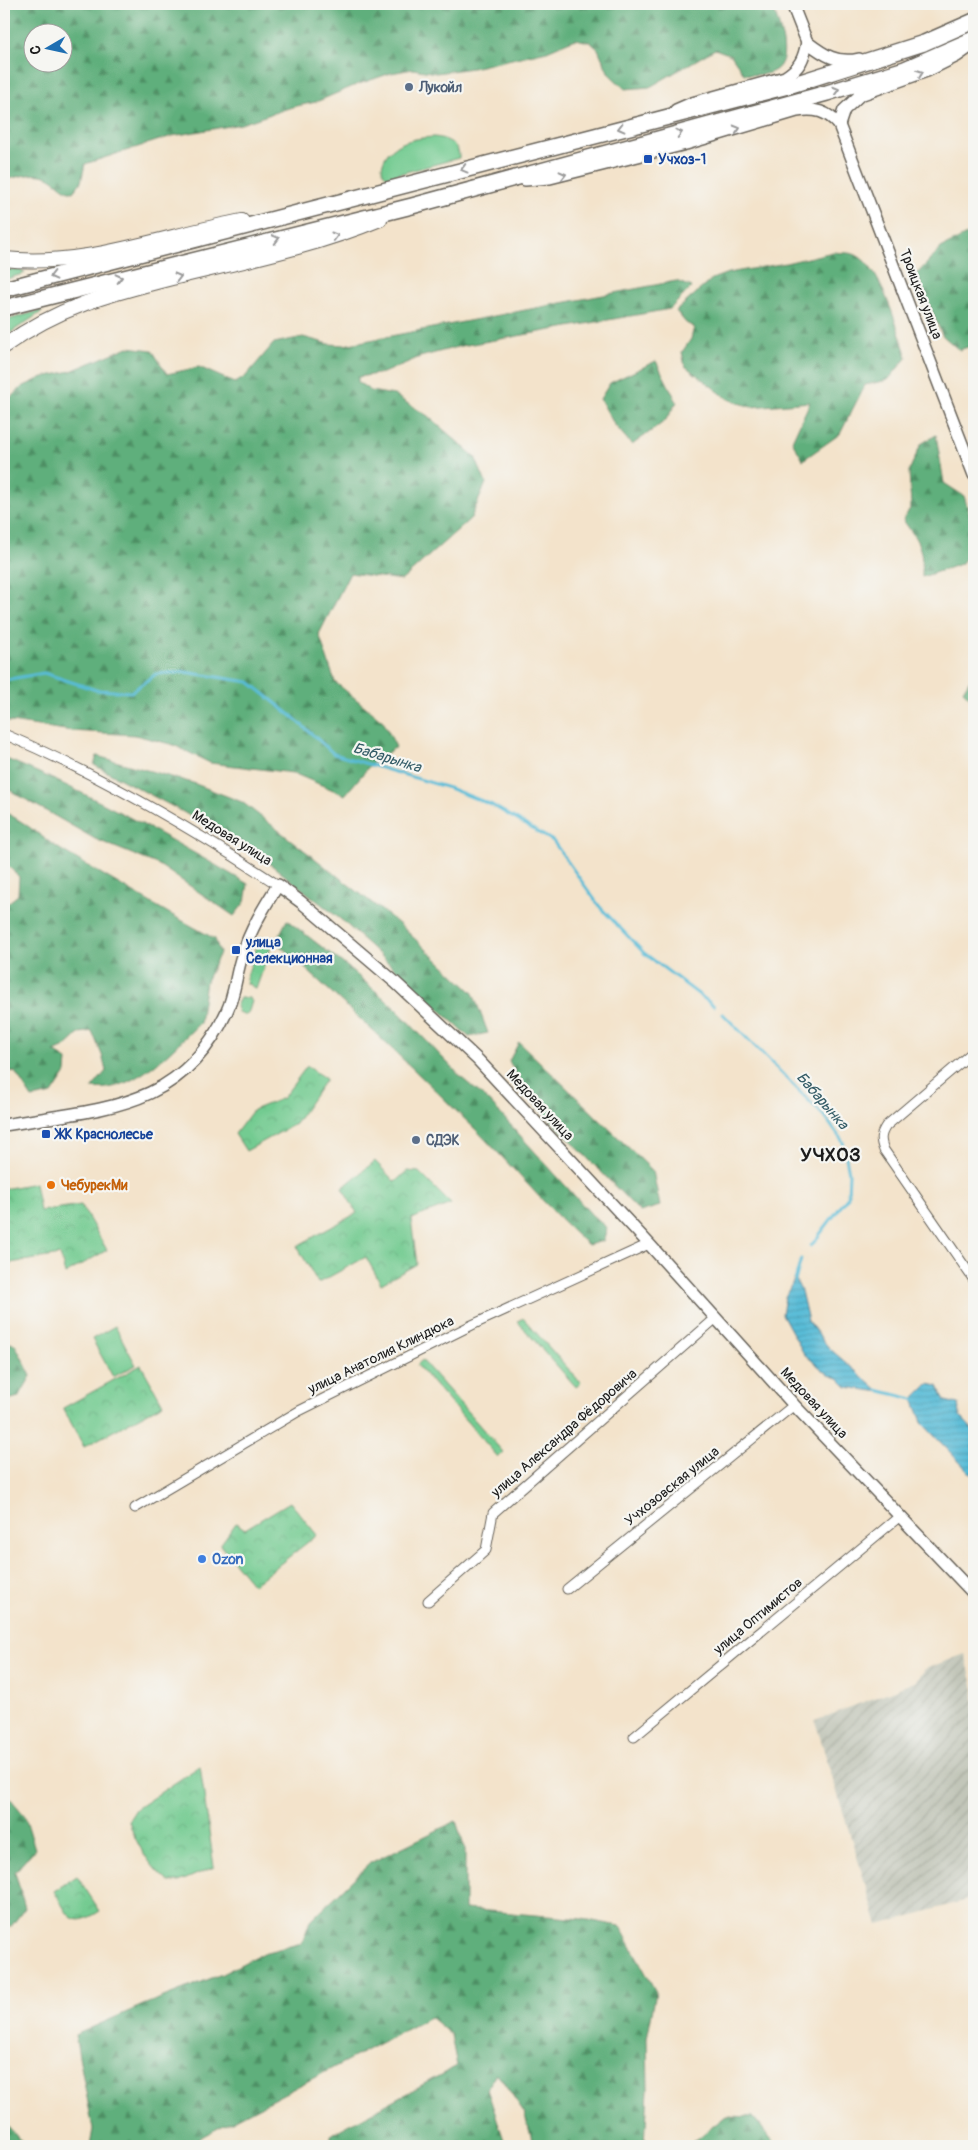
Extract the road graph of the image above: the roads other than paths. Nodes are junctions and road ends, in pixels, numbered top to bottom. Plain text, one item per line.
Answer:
1 (792, 4) edge
2 (974, 21) edge
3 (956, 30) junction
4 (974, 39) edge
5 (807, 42) junction
6 (974, 44) edge
7 (648, 122) junction
8 (839, 124) junction
9 (497, 183) junction
10 (331, 204) junction
11 (412, 206) junction
12 (4, 259) edge
13 (4, 289) edge
14 (4, 308) edge
15 (4, 346) edge
16 (974, 475) edge
17 (4, 734) edge
18 (278, 885) junction
19 (974, 1051) edge
20 (4, 1125) edge
21 (649, 1244) junction
22 (974, 1280) edge
23 (716, 1318) junction
24 (794, 1405) junction
25 (135, 1508) dead end
26 (900, 1516) junction
27 (567, 1589) dead end
28 (974, 1594) edge
29 (428, 1601) dead end
30 (634, 1737) dead end

1 - 5 street
2 - 3 highway
3 - 5 street
3 - 7 highway
9 -> 4 highway
5 - 7 street
8 -> 6 street
7 -> 10 highway
9 -> 8 street
8 - 16 street, Троицкая улица
9 - 11 highway
10 - 12 main road
10 -> 13 highway
14 -> 11 highway
15 -> 11 main road
17 - 18 street, Медовая улица
18 - 20 street
18 - 21 street, Медовая улица
19 - 22 street
21 - 23 street, Медовая улица
21 - 25 street, улица Анатолия Клиндюка
23 - 24 street, Медовая улица
23 - 29 street, улица Александра Фёдоровича
24 - 26 street, Медовая улица
24 - 27 street, Учхозовская улица
26 - 28 street, Медовая улица
26 - 30 street, улица Оптимистов

